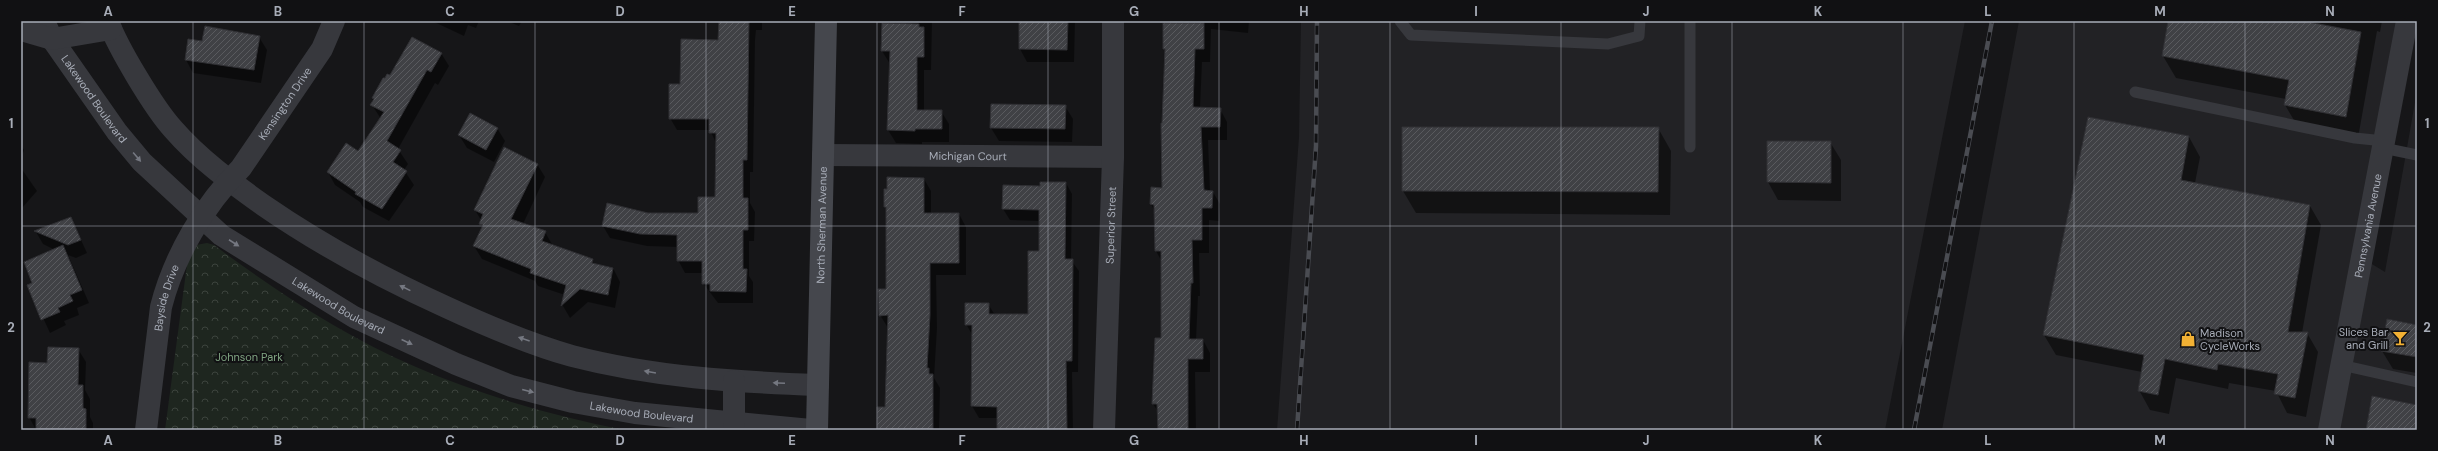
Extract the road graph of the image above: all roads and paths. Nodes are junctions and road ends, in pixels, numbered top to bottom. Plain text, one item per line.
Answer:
1 (334, 21) edge
2 (826, 21) edge
3 (1113, 21) edge
4 (1400, 21) edge
5 (1640, 21) edge
6 (1690, 21) edge
7 (2407, 21) edge
8 (110, 25) edge
9 (21, 30) edge
10 (48, 30) edge
11 (2135, 92) dead end
12 (2384, 144) junction
13 (1690, 147) dead end
14 (823, 155) junction
15 (2417, 155) edge
16 (1113, 157) junction
17 (228, 181) junction
18 (200, 218) junction
19 (2341, 365) junction
20 (734, 381) junction
21 (2417, 382) edge
22 (818, 384) junction
23 (734, 423) junction
24 (146, 430) edge
25 (811, 430) edge
26 (817, 430) edge
27 (1104, 430) edge
28 (2329, 430) edge

1 - 17 street, Kensington Drive
2 - 14 street, North Sherman Avenue
3 - 16 street, Superior Street
4 - 5 lane
6 - 13 lane
7 - 12 street, Pennsylvania Avenue
8 - 10 street
8 - 17 street
9 - 10 street
10 -> 18 street, Lakewood Boulevard
11 - 12 lane
12 - 15 lane
12 - 19 street, Pennsylvania Avenue
14 - 16 street, Michigan Court
14 - 22 street, North Sherman Avenue
16 - 27 street, Superior Street
17 - 18 street, Bayside Drive
20 -> 17 street
18 -> 23 street, Lakewood Boulevard
18 - 24 street, Bayside Drive
19 - 21 lane
19 - 28 street, Pennsylvania Avenue
22 -> 20 street
20 - 23 street
22 - 26 street, North Sherman Avenue
23 - 25 street, Lakewood Boulevard

